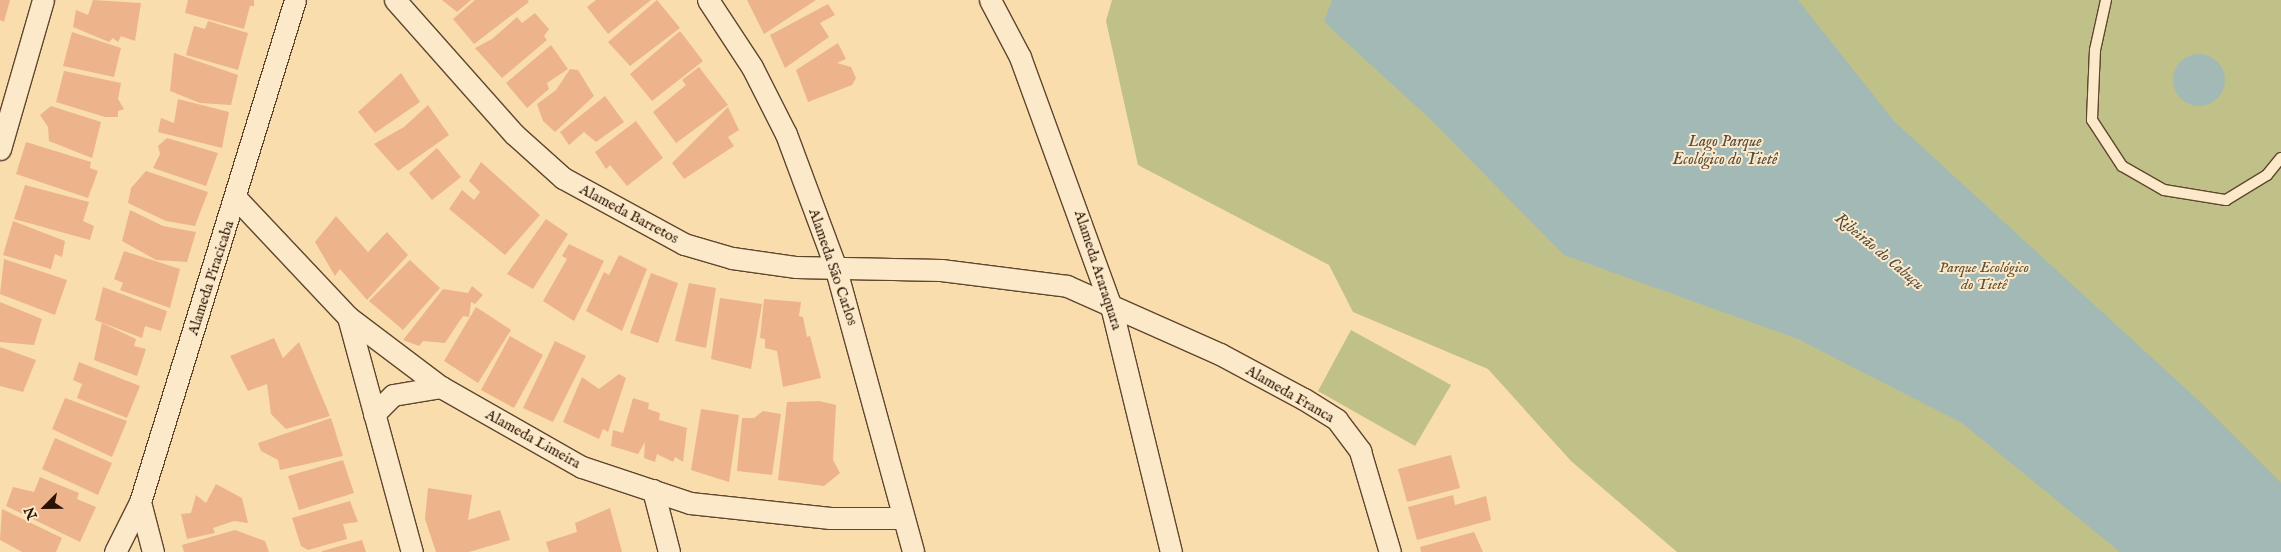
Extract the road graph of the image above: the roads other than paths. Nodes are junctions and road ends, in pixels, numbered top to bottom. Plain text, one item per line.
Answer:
1 (43, 0) edge
2 (295, 0) edge
3 (395, 0) edge
4 (708, 0) edge
5 (990, 0) edge
6 (2106, 0) edge
7 (0, 149) edge
8 (2281, 158) edge
9 (236, 198) junction
10 (835, 266) junction
11 (1112, 310) junction
12 (348, 317) junction
13 (441, 387) junction
14 (374, 414) junction
15 (653, 490) junction
16 (140, 502) junction
17 (903, 518) junction
18 (116, 552) edge
19 (153, 552) edge
20 (412, 552) edge
21 (668, 552) edge
22 (913, 552) edge
23 (1172, 552) edge
24 (1390, 552) edge

1 - 7 street
2 - 9 street, Alameda Piracicaba
3 - 10 street, Alameda Barretos
4 - 10 street, Alameda São Carlos
5 - 11 street, Alameda Araraquara
6 - 8 lane
9 - 12 street, Alameda Limeira
9 - 16 street, Alameda Piracicaba
10 - 11 street, Alameda Barretos
10 - 17 street, Alameda São Carlos
11 - 23 street, Alameda Araraquara
11 - 24 street, Alameda Franca
12 - 13 street, Alameda Limeira
12 - 14 street
13 - 14 street
13 - 15 street, Alameda Limeira
14 - 20 street
15 - 17 street, Alameda Limeira
15 - 21 street
16 - 18 street, Alameda Piracicaba
16 - 19 street
17 - 22 street, Alameda São Carlos

